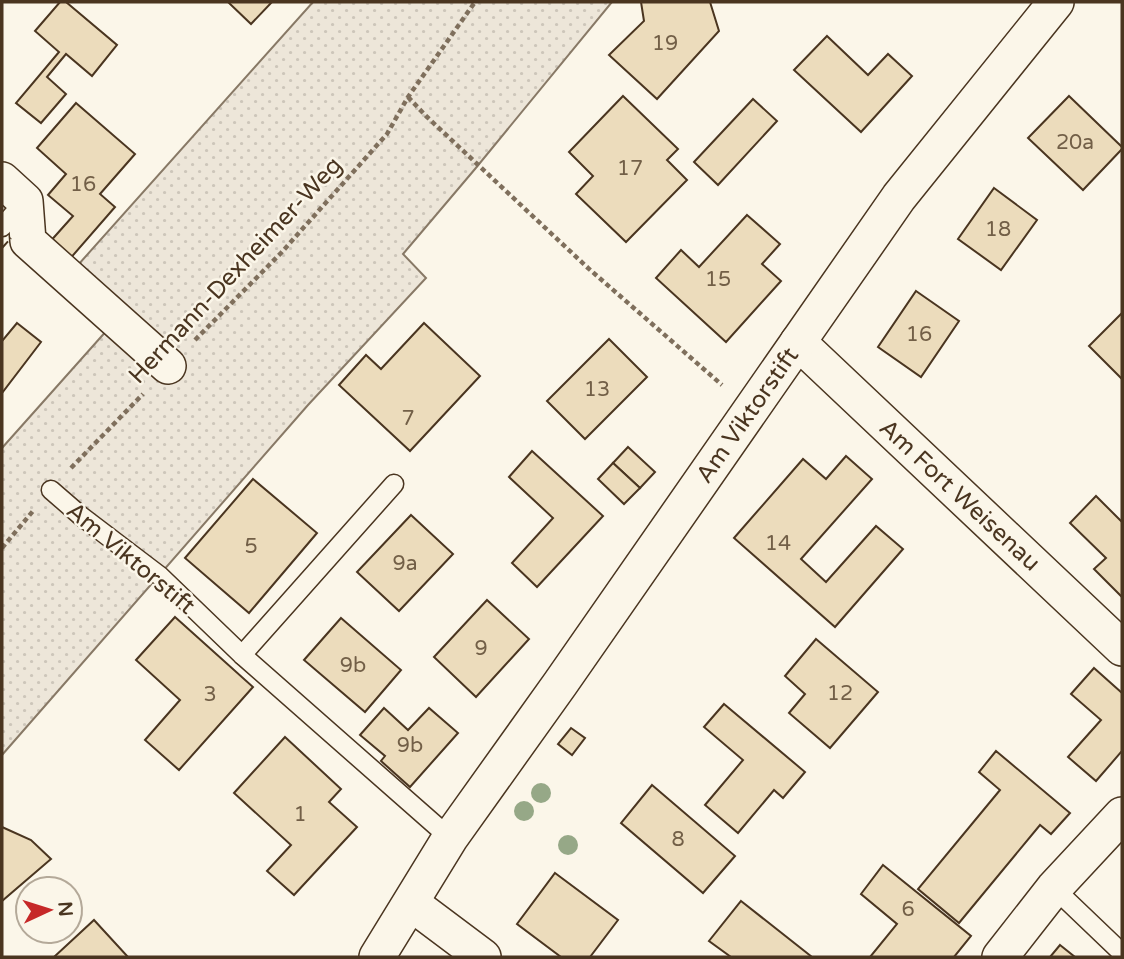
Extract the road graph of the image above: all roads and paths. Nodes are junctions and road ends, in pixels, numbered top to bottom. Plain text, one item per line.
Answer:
1 (475, 2) edge
2 (1056, 2) edge
3 (408, 97) junction
4 (13, 191) edge
5 (2, 227) edge
6 (797, 342) junction
7 (168, 366) junction
8 (729, 392) dead end
9 (394, 484) dead end
10 (51, 490) junction
11 (2, 548) edge
12 (1122, 648) edge
13 (242, 655) junction
14 (1122, 815) edge
15 (450, 838) junction
16 (1054, 888) junction
17 (411, 903) junction
18 (1122, 953) edge
19 (377, 957) edge
20 (483, 957) edge
21 (1000, 957) edge

1 - 3 path, Hermann-Dexheimer-Weg
2 - 6 street, Am Viktorstift
3 - 7 path, Hermann-Dexheimer-Weg
3 - 8 path
4 - 5 lane
4 - 7 street
6 - 12 street, Am Fort Weisenau
6 - 15 street, Am Viktorstift
7 - 10 path, Hermann-Dexheimer-Weg
9 - 13 lane
10 - 11 path, Hermann-Dexheimer-Weg
10 - 13 lane, Am Viktorstift
13 - 15 lane, Am Viktorstift
14 - 16 street
15 - 17 street, Am Viktorstift
16 - 18 lane
16 - 21 street
17 - 19 street, Am Viktorstift
17 - 20 street

